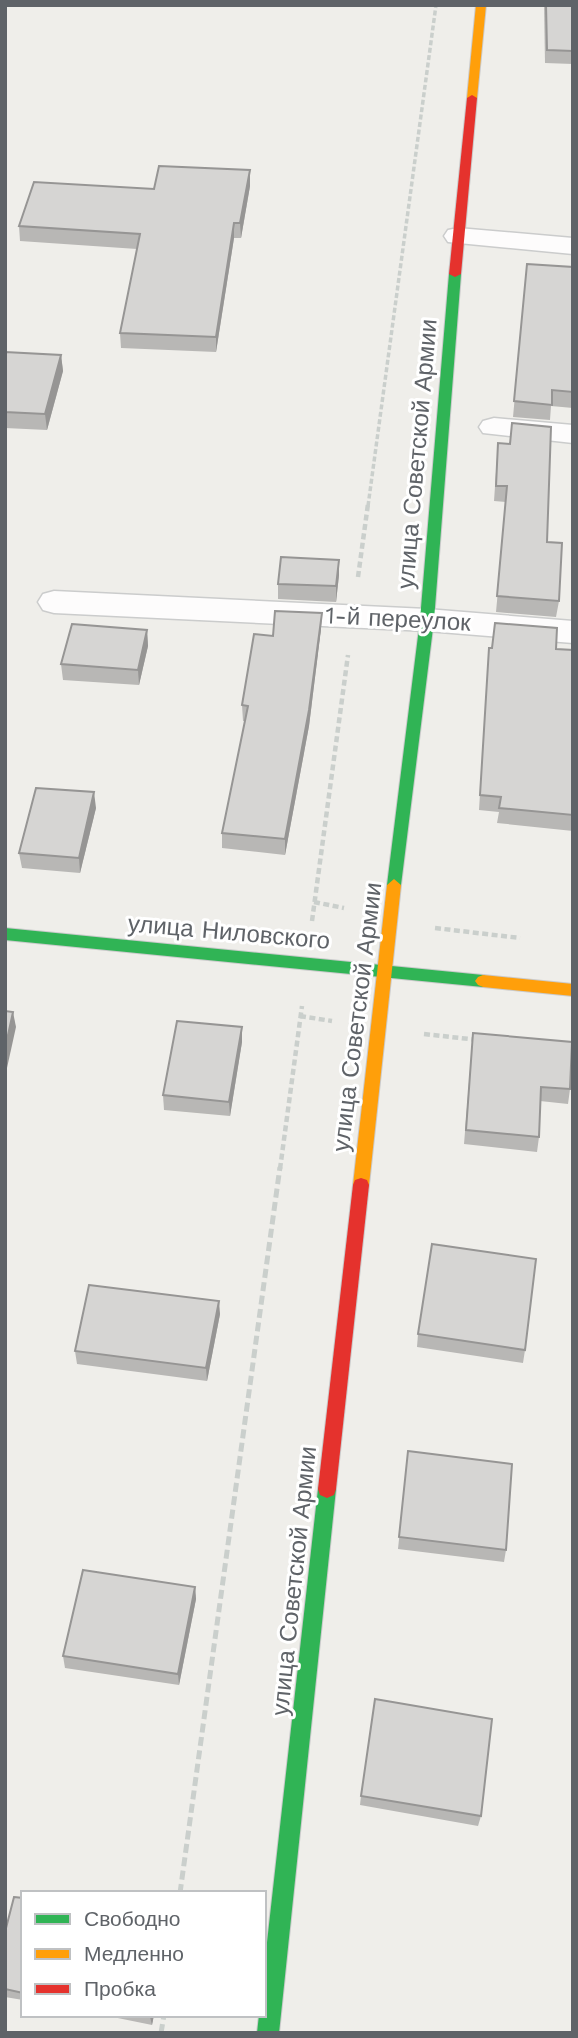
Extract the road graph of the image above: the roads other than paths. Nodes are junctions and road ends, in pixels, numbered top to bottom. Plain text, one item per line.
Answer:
1 (481, 5) edge
2 (458, 236) junction
3 (573, 246) edge
4 (494, 427) dead end
5 (573, 434) edge
6 (54, 602) dead end
7 (427, 620) junction
8 (573, 632) edge
9 (5, 934) edge
10 (384, 970) junction
11 (573, 990) edge
12 (268, 2033) edge

1 - 2 street, улица Советской Армии
2 - 3 street
2 - 7 street, улица Советской Армии
4 - 5 street
6 - 7 street, 1-й переулок
7 - 8 street, 1-й переулок
7 - 10 street, улица Советской Армии
9 - 10 street, улица Ниловского
10 - 11 street, улица Ниловского
10 - 12 street, улица Советской Армии

